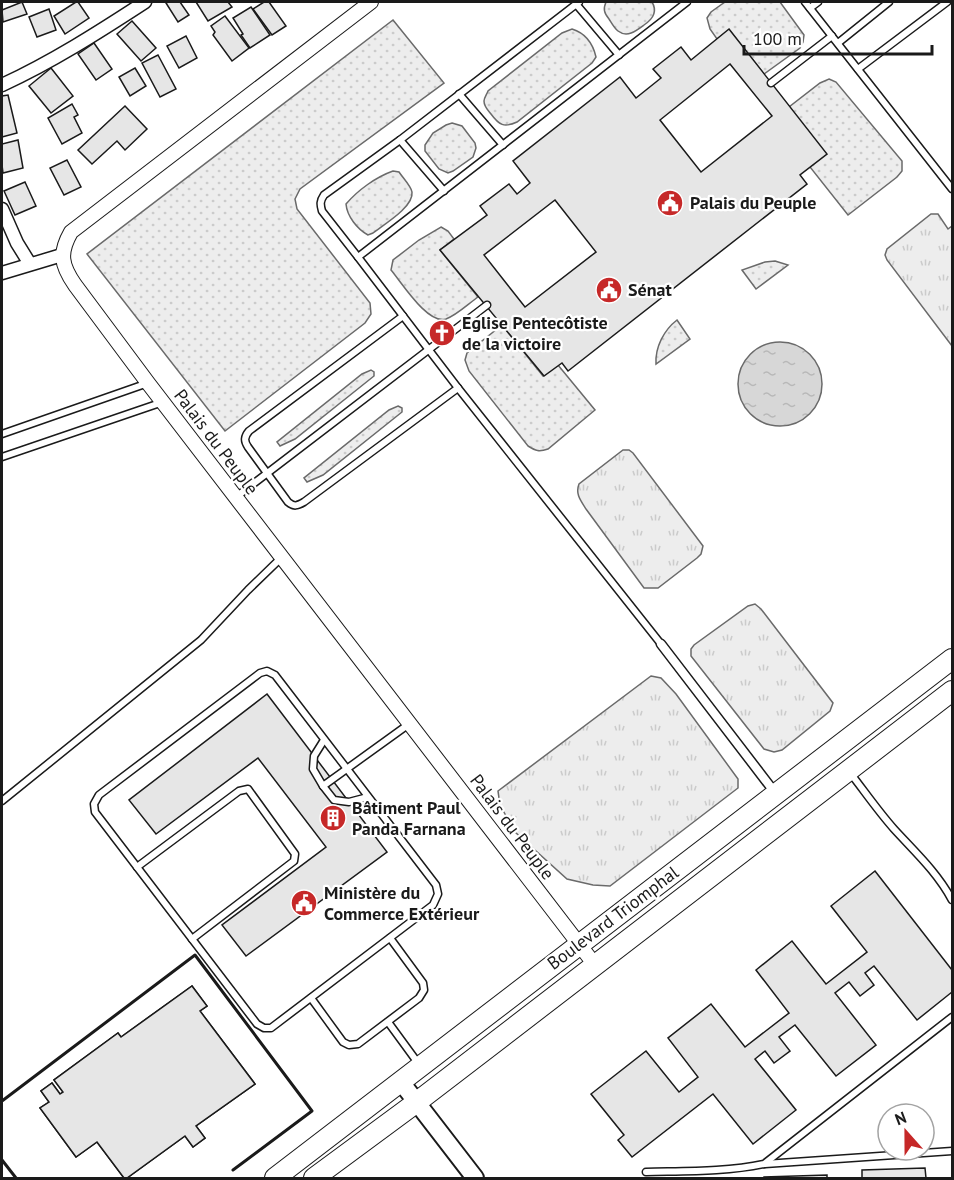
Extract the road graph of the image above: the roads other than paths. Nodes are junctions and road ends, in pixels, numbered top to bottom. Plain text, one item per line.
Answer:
1 (145, 2) edge
2 (371, 2) edge
3 (805, 2) edge
4 (819, 2) edge
5 (889, 2) edge
6 (947, 2) edge
7 (577, 3) edge
8 (683, 3) edge
9 (810, 8) junction
10 (832, 36) junction
11 (838, 43) junction
12 (619, 55) junction
13 (858, 69) junction
14 (771, 83) dead end
15 (2, 85) edge
16 (459, 94) junction
17 (400, 140) junction
18 (503, 146) junction
19 (952, 189) edge
20 (444, 191) junction
21 (2, 209) edge
22 (62, 255) junction
23 (358, 257) junction
24 (30, 264) junction
25 (2, 273) edge
26 (487, 305) dead end
27 (403, 316) junction
28 (429, 349) junction
29 (148, 383) junction
30 (458, 388) junction
31 (163, 402) junction
32 (2, 434) edge
33 (2, 457) edge
34 (266, 473) junction
35 (235, 497) junction
36 (282, 558) junction
37 (661, 644) joint
38 (952, 659) edge
39 (952, 691) edge
40 (410, 724) junction
41 (324, 740) junction
42 (346, 769) junction
43 (849, 771) junction
44 (323, 786) junction
45 (776, 794) junction
46 (368, 797) junction
47 (2, 801) edge
48 (137, 867) junction
49 (952, 900) edge
50 (390, 938) junction
51 (192, 939) junction
52 (578, 945) junction
53 (595, 965) junction
54 (311, 998) junction
55 (952, 1017) edge
56 (388, 1022) junction
57 (420, 1066) junction
58 (401, 1082) junction
59 (417, 1102) junction
60 (952, 1150) edge
61 (764, 1164) junction
62 (646, 1172) dead end
63 (275, 1179) edge
64 (314, 1179) edge
65 (475, 1179) edge

1 - 15 street
2 - 22 street
3 - 9 lane
4 - 9 lane
5 - 11 lane
6 - 13 lane
7 - 12 lane
7 - 16 lane
8 - 12 lane
9 - 10 lane
10 - 11 lane
10 - 14 lane
11 - 13 lane
12 - 18 lane
13 - 19 lane
16 - 17 lane
16 - 18 lane
17 - 20 lane
17 - 23 lane
18 - 20 lane
20 - 23 lane
21 - 24 street
22 - 24 street
22 - 29 street, Palais du Peuple
23 - 27 lane
24 - 25 street
26 - 28 lane
27 - 28 lane
27 - 34 lane
28 - 30 lane
28 - 34 lane
29 - 31 street, Palais du Peuple
29 - 32 lane
30 - 34 lane
30 - 37 lane
31 - 33 lane
31 - 35 street, Palais du Peuple
34 - 35 lane
35 - 36 street, Palais du Peuple
36 - 40 street, Palais du Peuple
36 - 47 lane
37 - 45 street
38 - 45 highway, Boulevard Triomphal
39 - 43 highway, Boulevard Triomphal
40 - 42 lane
40 - 52 street, Palais du Peuple
41 - 42 lane
41 - 44 lane
41 - 48 lane
42 - 44 lane
42 - 46 lane
43 - 49 lane
43 - 53 highway, Boulevard Triomphal
44 - 46 lane
45 - 52 highway, Boulevard Triomphal
46 - 50 lane
48 - 51 lane
48 - 51 lane
50 - 54 lane
50 - 56 lane
51 - 54 lane
52 - 53 street, Palais du Peuple
52 - 57 highway, Boulevard Triomphal
53 - 59 highway, Boulevard Triomphal
54 - 56 lane
55 - 61 lane
56 - 57 lane
57 - 58 highway, Boulevard Triomphal
58 - 59 main road
58 - 63 highway, Boulevard Triomphal
59 - 64 highway, Boulevard Triomphal
59 - 65 main road
60 - 61 lane
61 - 62 lane

